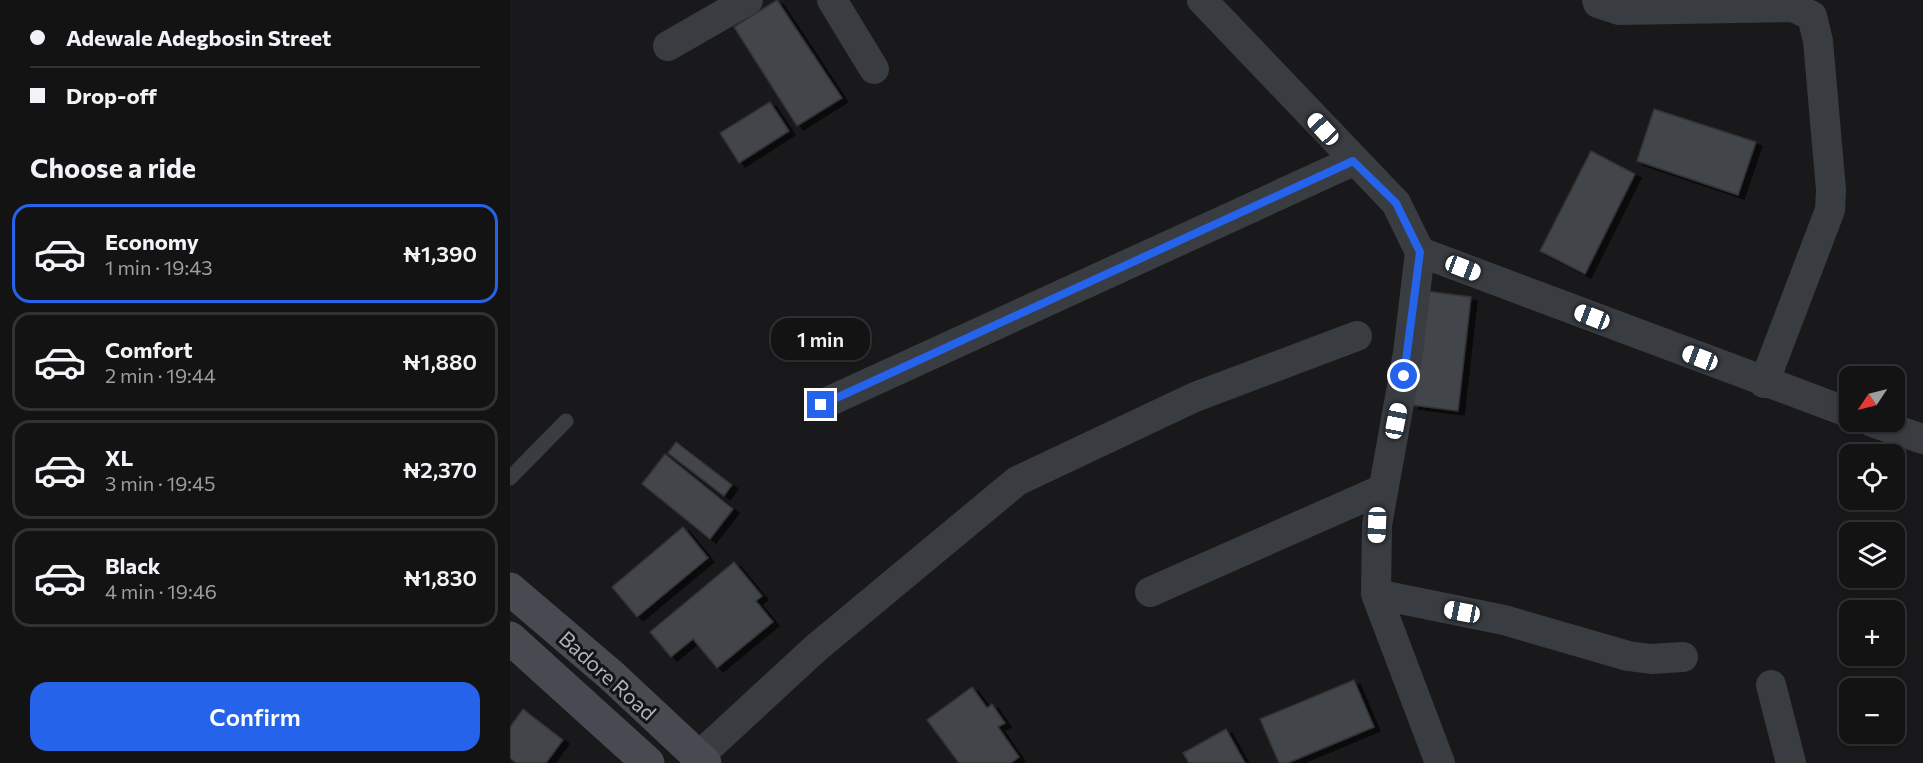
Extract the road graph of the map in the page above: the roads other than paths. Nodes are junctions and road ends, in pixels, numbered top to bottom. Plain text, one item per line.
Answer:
1 (748, 0) edge
2 (832, 0) edge
3 (1202, 0) edge
4 (1596, 0) edge
5 (668, 45) dead end
6 (874, 69) dead end
7 (1353, 161) junction
8 (1420, 252) junction
9 (1357, 336) dead end
10 (1764, 383) junction
11 (821, 405) dead end
12 (1839, 409) edge
13 (566, 421) dead end
14 (1902, 432) edge
15 (1923, 439) edge
16 (510, 478) edge
17 (1383, 489) junction
18 (510, 589) edge
19 (1150, 592) dead end
20 (1377, 594) junction
21 (510, 638) edge
22 (1683, 657) dead end
23 (1771, 685) dead end
24 (702, 760) edge
25 (648, 763) edge
26 (1440, 763) edge
27 (1791, 763) edge

1 - 5 street
2 - 6 street
3 - 7 street
4 - 10 street
7 - 8 street
7 - 11 street
8 - 10 street
8 - 17 street
9 - 24 street
10 - 12 street
13 - 16 lane
14 - 15 street
17 - 19 street
17 - 20 street
18 - 24 main road, Badore Road
20 - 22 street
20 - 26 street
21 - 25 main road, Badore Road
23 - 27 street

